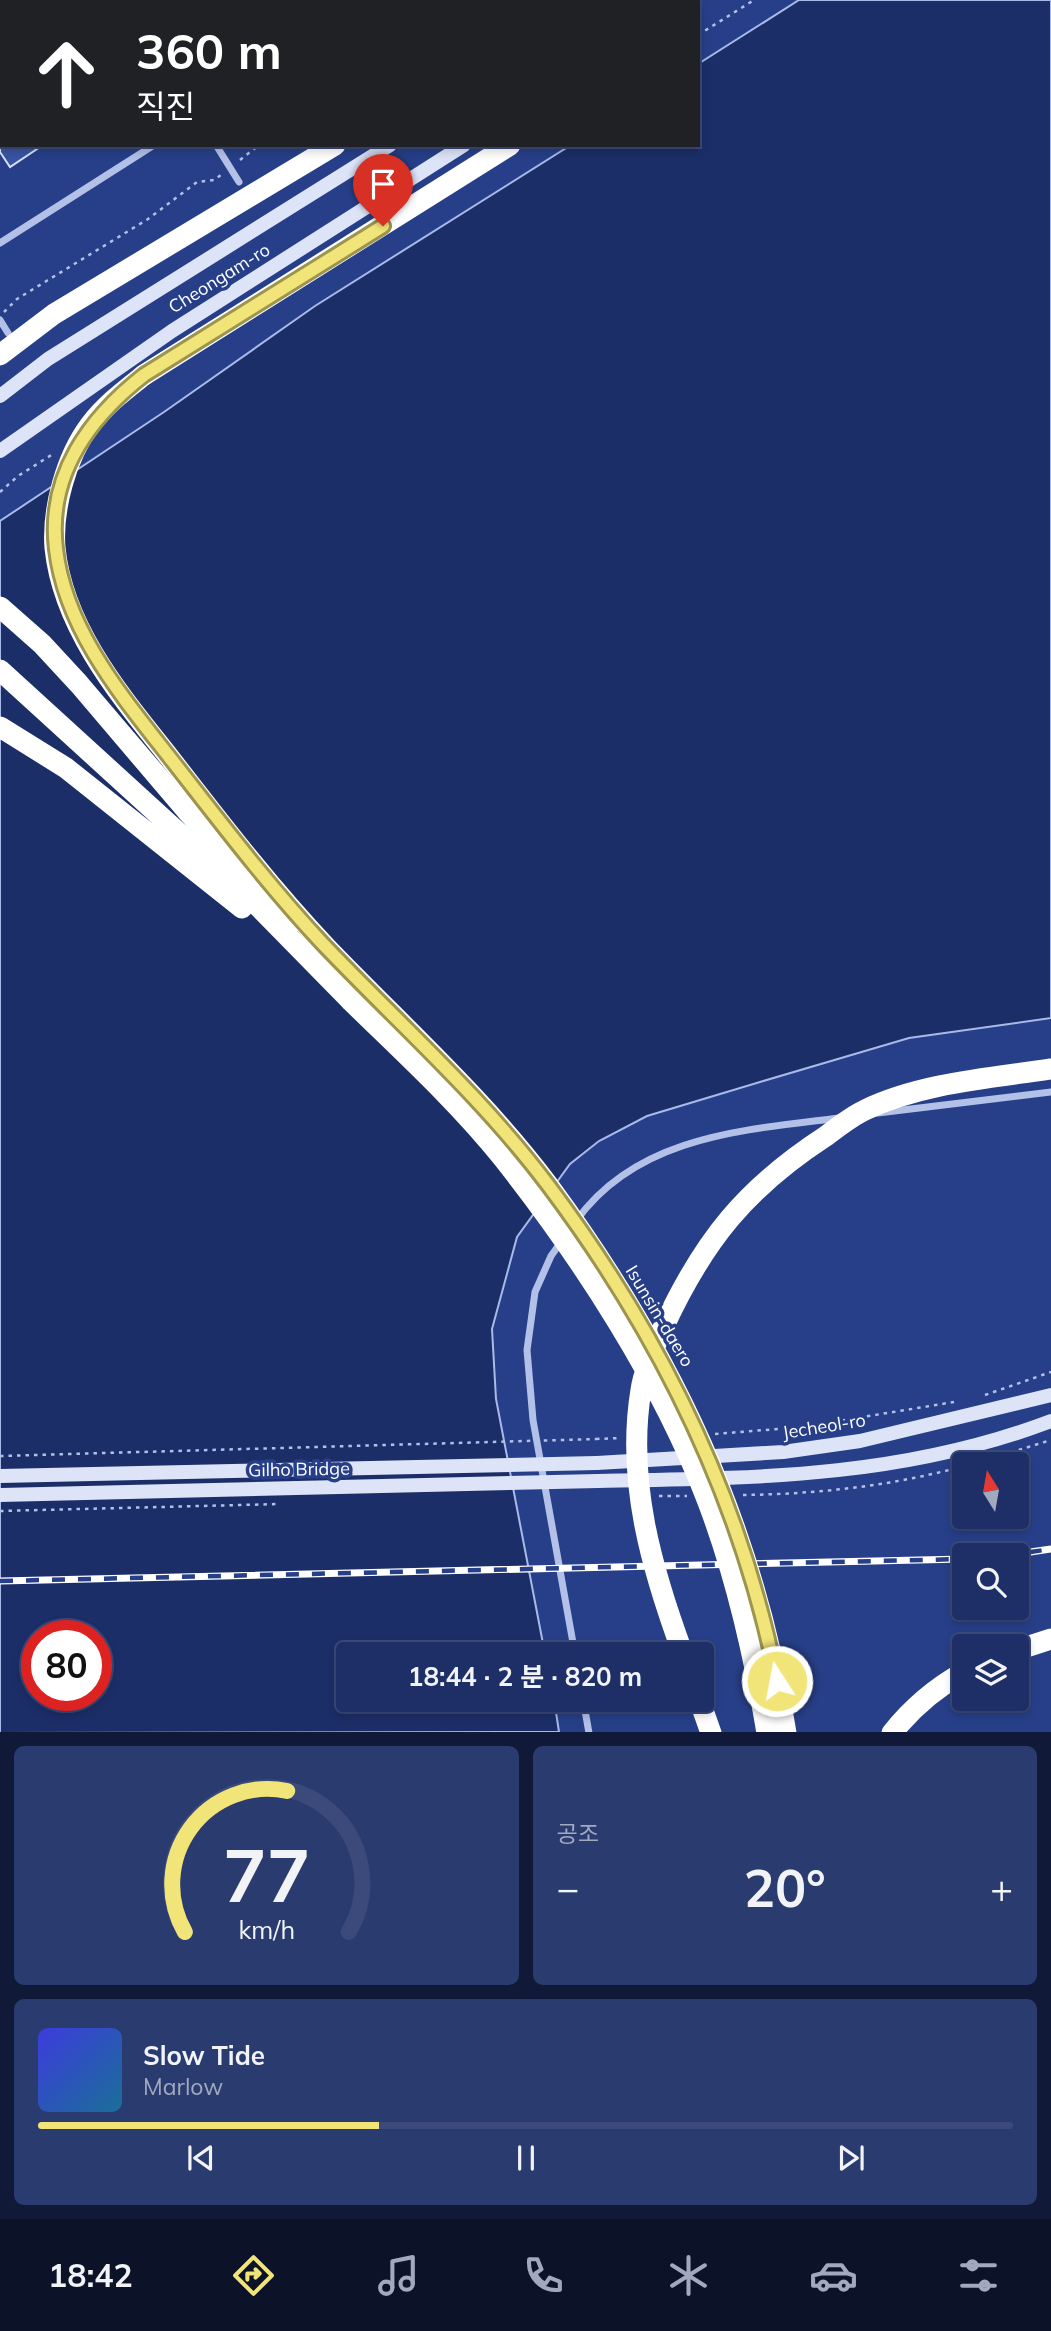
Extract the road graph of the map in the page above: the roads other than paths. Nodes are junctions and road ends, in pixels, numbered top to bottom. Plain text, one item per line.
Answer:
1 (151, 147) edge
2 (217, 147) edge
3 (332, 147) edge
4 (387, 147) edge
5 (461, 147) edge
6 (507, 147) edge
7 (239, 182) dead end
8 (0, 243) edge
9 (0, 318) edge
10 (8, 333) dead end
11 (0, 355) edge
12 (0, 396) edge
13 (0, 451) edge
14 (0, 607) edge
15 (0, 670) edge
16 (0, 727) edge
17 (360, 996) junction
18 (1051, 1069) edge
19 (1051, 1092) edge
20 (1051, 1395) edge
21 (1051, 1422) edge
22 (597, 1463) joint
23 (0, 1476) edge
24 (0, 1495) edge
25 (1051, 1639) edge
26 (573, 1642) edge
27 (679, 1642) edge
28 (1029, 1646) edge
29 (952, 1679) edge
30 (585, 1712) edge
31 (704, 1712) edge
32 (589, 1732) edge
33 (711, 1732) edge
34 (767, 1732) edge
35 (786, 1732) edge
36 (892, 1732) edge

1 - 8 street
2 - 7 street
3 - 11 highway
4 - 12 main road, Cheongam-ro
5 - 13 main road, Cheongam-ro
6 - 17 highway, bridge
9 - 10 street
14 - 17 highway, bridge
15 - 17 highway
16 - 17 highway
17 - 34 highway, bridge
17 - 35 highway, Isunsin-daero, bridge
18 - 27 highway, bridge
19 - 26 street
20 - 22 main road, Jecheol-ro
21 - 24 main road, Gilho Bridge, bridge
22 - 23 main road, Gilho Bridge, bridge
25 - 28 highway
29 - 36 highway
30 - 32 street
31 - 33 highway

